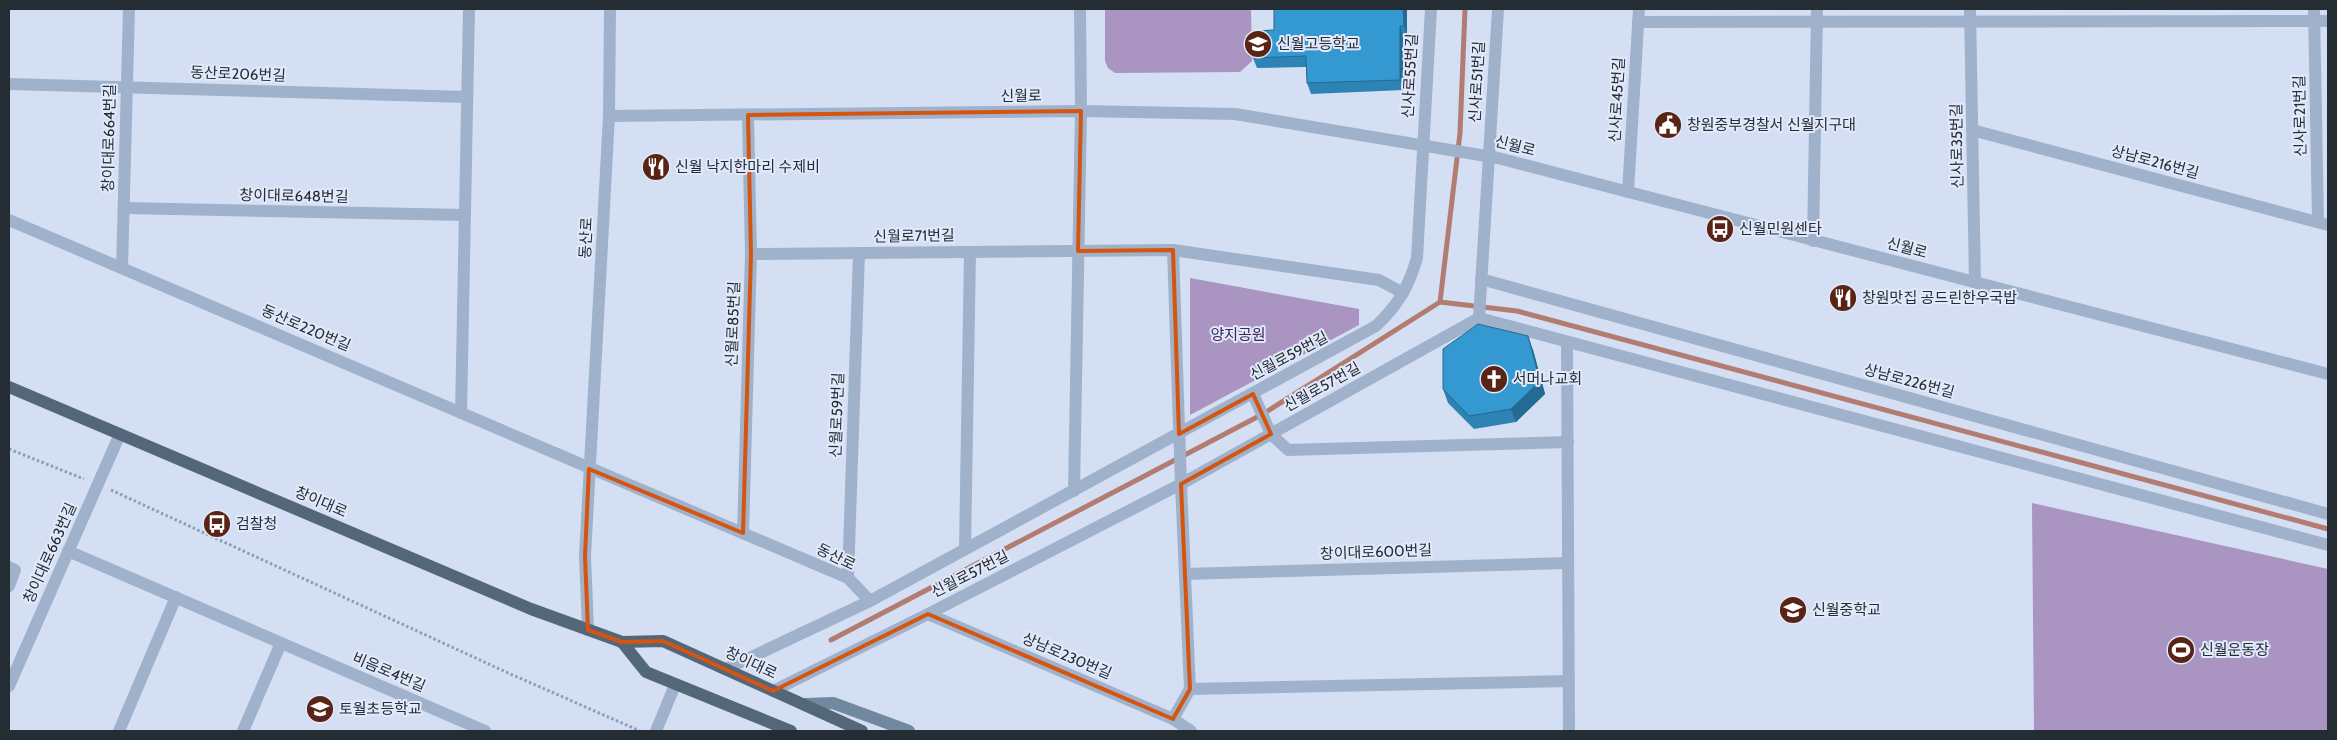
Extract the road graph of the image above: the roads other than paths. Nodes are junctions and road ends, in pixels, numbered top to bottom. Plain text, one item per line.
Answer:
1 (129, 9) edge
2 (469, 9) edge
3 (610, 9) edge
4 (1080, 9) edge
5 (1431, 9) edge
6 (1498, 9) edge
7 (1638, 15) edge
8 (1817, 15) edge
9 (1970, 15) edge
10 (2314, 15) edge
11 (2328, 21) edge
12 (9, 84) edge
13 (127, 87) junction
14 (467, 97) junction
15 (1081, 111) junction
16 (748, 115) junction
17 (609, 116) junction
18 (1972, 130) junction
19 (1427, 147) junction
20 (1483, 155) junction
21 (1628, 192) junction
22 (124, 208) junction
23 (465, 215) junction
24 (9, 220) edge
25 (2323, 223) edge
26 (1813, 241) junction
27 (1173, 250) junction
28 (1078, 251) junction
29 (970, 252) junction
30 (859, 253) junction
31 (751, 254) junction
32 (122, 268) junction
33 (1481, 279) junction
34 (1975, 283) junction
35 (1404, 293) junction
36 (1479, 318) junction
37 (1567, 342) junction
38 (2328, 374) edge
39 (9, 387) edge
40 (1255, 397) junction
41 (461, 413) junction
42 (1270, 429) junction
43 (120, 434) junction
44 (1179, 440) junction
45 (1568, 442) junction
46 (589, 469) junction
47 (1180, 484) junction
48 (1074, 491) junction
49 (2328, 514) edge
50 (743, 534) junction
51 (2328, 545) edge
52 (965, 549) junction
53 (68, 551) junction
54 (1568, 563) junction
55 (9, 567) edge
56 (1185, 574) junction
57 (848, 578) junction
58 (9, 586) edge
59 (176, 597) junction
60 (870, 600) junction
61 (928, 614) junction
62 (588, 630) junction
63 (622, 642) junction
64 (281, 643) junction
65 (726, 669) junction
66 (1569, 682) junction
67 (674, 685) junction
68 (9, 686) edge
69 (1190, 689) junction
70 (773, 691) junction
71 (805, 704) junction
72 (1173, 719) junction
73 (788, 730) edge
74 (119, 731) edge
75 (243, 731) edge
76 (485, 731) edge
77 (656, 731) edge
78 (862, 731) edge
79 (909, 731) edge
80 (1191, 731) edge
81 (1569, 731) edge

1 - 13 street, 창이대로664번길
2 - 14 street
3 - 17 street, 동산로
4 - 15 street
5 - 19 street, 신사로55번길
6 - 20 street, 신사로51번길
7 - 8 street
7 - 21 street, 신사로45번길
8 - 9 street
8 - 26 street
9 - 10 street
9 - 18 street, 신사로35번길
10 - 11 street
10 - 25 street, 신사로21번길
12 - 13 street, 동산로206번길
13 - 14 street, 동산로206번길
13 - 22 street, 창이대로664번길
14 - 23 street
15 - 16 street, 신월로
15 - 19 street, 신월로
15 - 28 street
16 - 17 street, 신월로
16 - 31 street, 신월로85번길
17 - 46 street, 동산로
18 - 25 street, 상남로216번길
18 - 34 street, 신사로35번길
19 - 20 street, 신월로
19 - 35 street, 신월로59번길
20 - 21 street, 신월로
20 - 33 street
21 - 26 street, 신월로
22 - 23 street, 창이대로648번길
22 - 32 street, 창이대로664번길
23 - 41 street
24 - 32 street, 동산로220번길
26 - 34 street, 신월로
27 - 28 street
27 - 35 street
27 - 44 street
28 - 29 street, 신월로71번길
28 - 48 street
29 - 30 street, 신월로71번길
29 - 52 street
30 - 31 street, 신월로71번길
30 - 57 street, 신월로59번길
31 - 50 street, 신월로85번길
32 - 41 street, 동산로220번길
33 - 36 street
33 - 49 street, 상남로226번길
34 - 38 street, 신월로
35 - 40 street, 신월로59번길
36 - 37 street
36 - 42 street, 신월로57번길
37 - 45 street
37 - 51 street
39 - 43 main road, 창이대로
40 - 42 street
40 - 44 street, 신월로59번길
41 - 46 street, 동산로220번길
42 - 45 street
42 - 47 street, 신월로57번길
43 - 53 street, 창이대로663번길
43 - 62 main road, 창이대로
44 - 47 street
44 - 48 street, 신월로59번길
45 - 54 street
46 - 50 street, 동산로
46 - 62 street, 동산로
47 - 56 street
47 - 61 street, 신월로57번길
48 - 52 street, 신월로59번길
50 - 57 street, 동산로
52 - 60 street, 신월로59번길
53 - 59 street, 비음로4번길
53 - 68 street, 창이대로663번길
54 - 56 street, 창이대로600번길
54 - 66 street
55 - 58 street
56 - 69 street
57 - 60 street, 동산로
59 - 64 street, 비음로4번길
59 - 74 street
60 - 65 street, 신월로59번길
61 - 70 street, 신월로57번길
61 - 72 street, 상남로230번길
62 - 63 main road, 창이대로
63 - 65 main road, 창이대로
63 - 67 main road
64 - 75 street
64 - 76 street, 비음로4번길
65 - 70 main road, 창이대로
66 - 69 street
66 - 81 street
67 - 73 main road
67 - 77 street
69 - 72 street
70 - 71 main road, 창이대로
71 - 78 main road, 창이대로
71 - 79 main road
72 - 80 street, 상남로230번길

